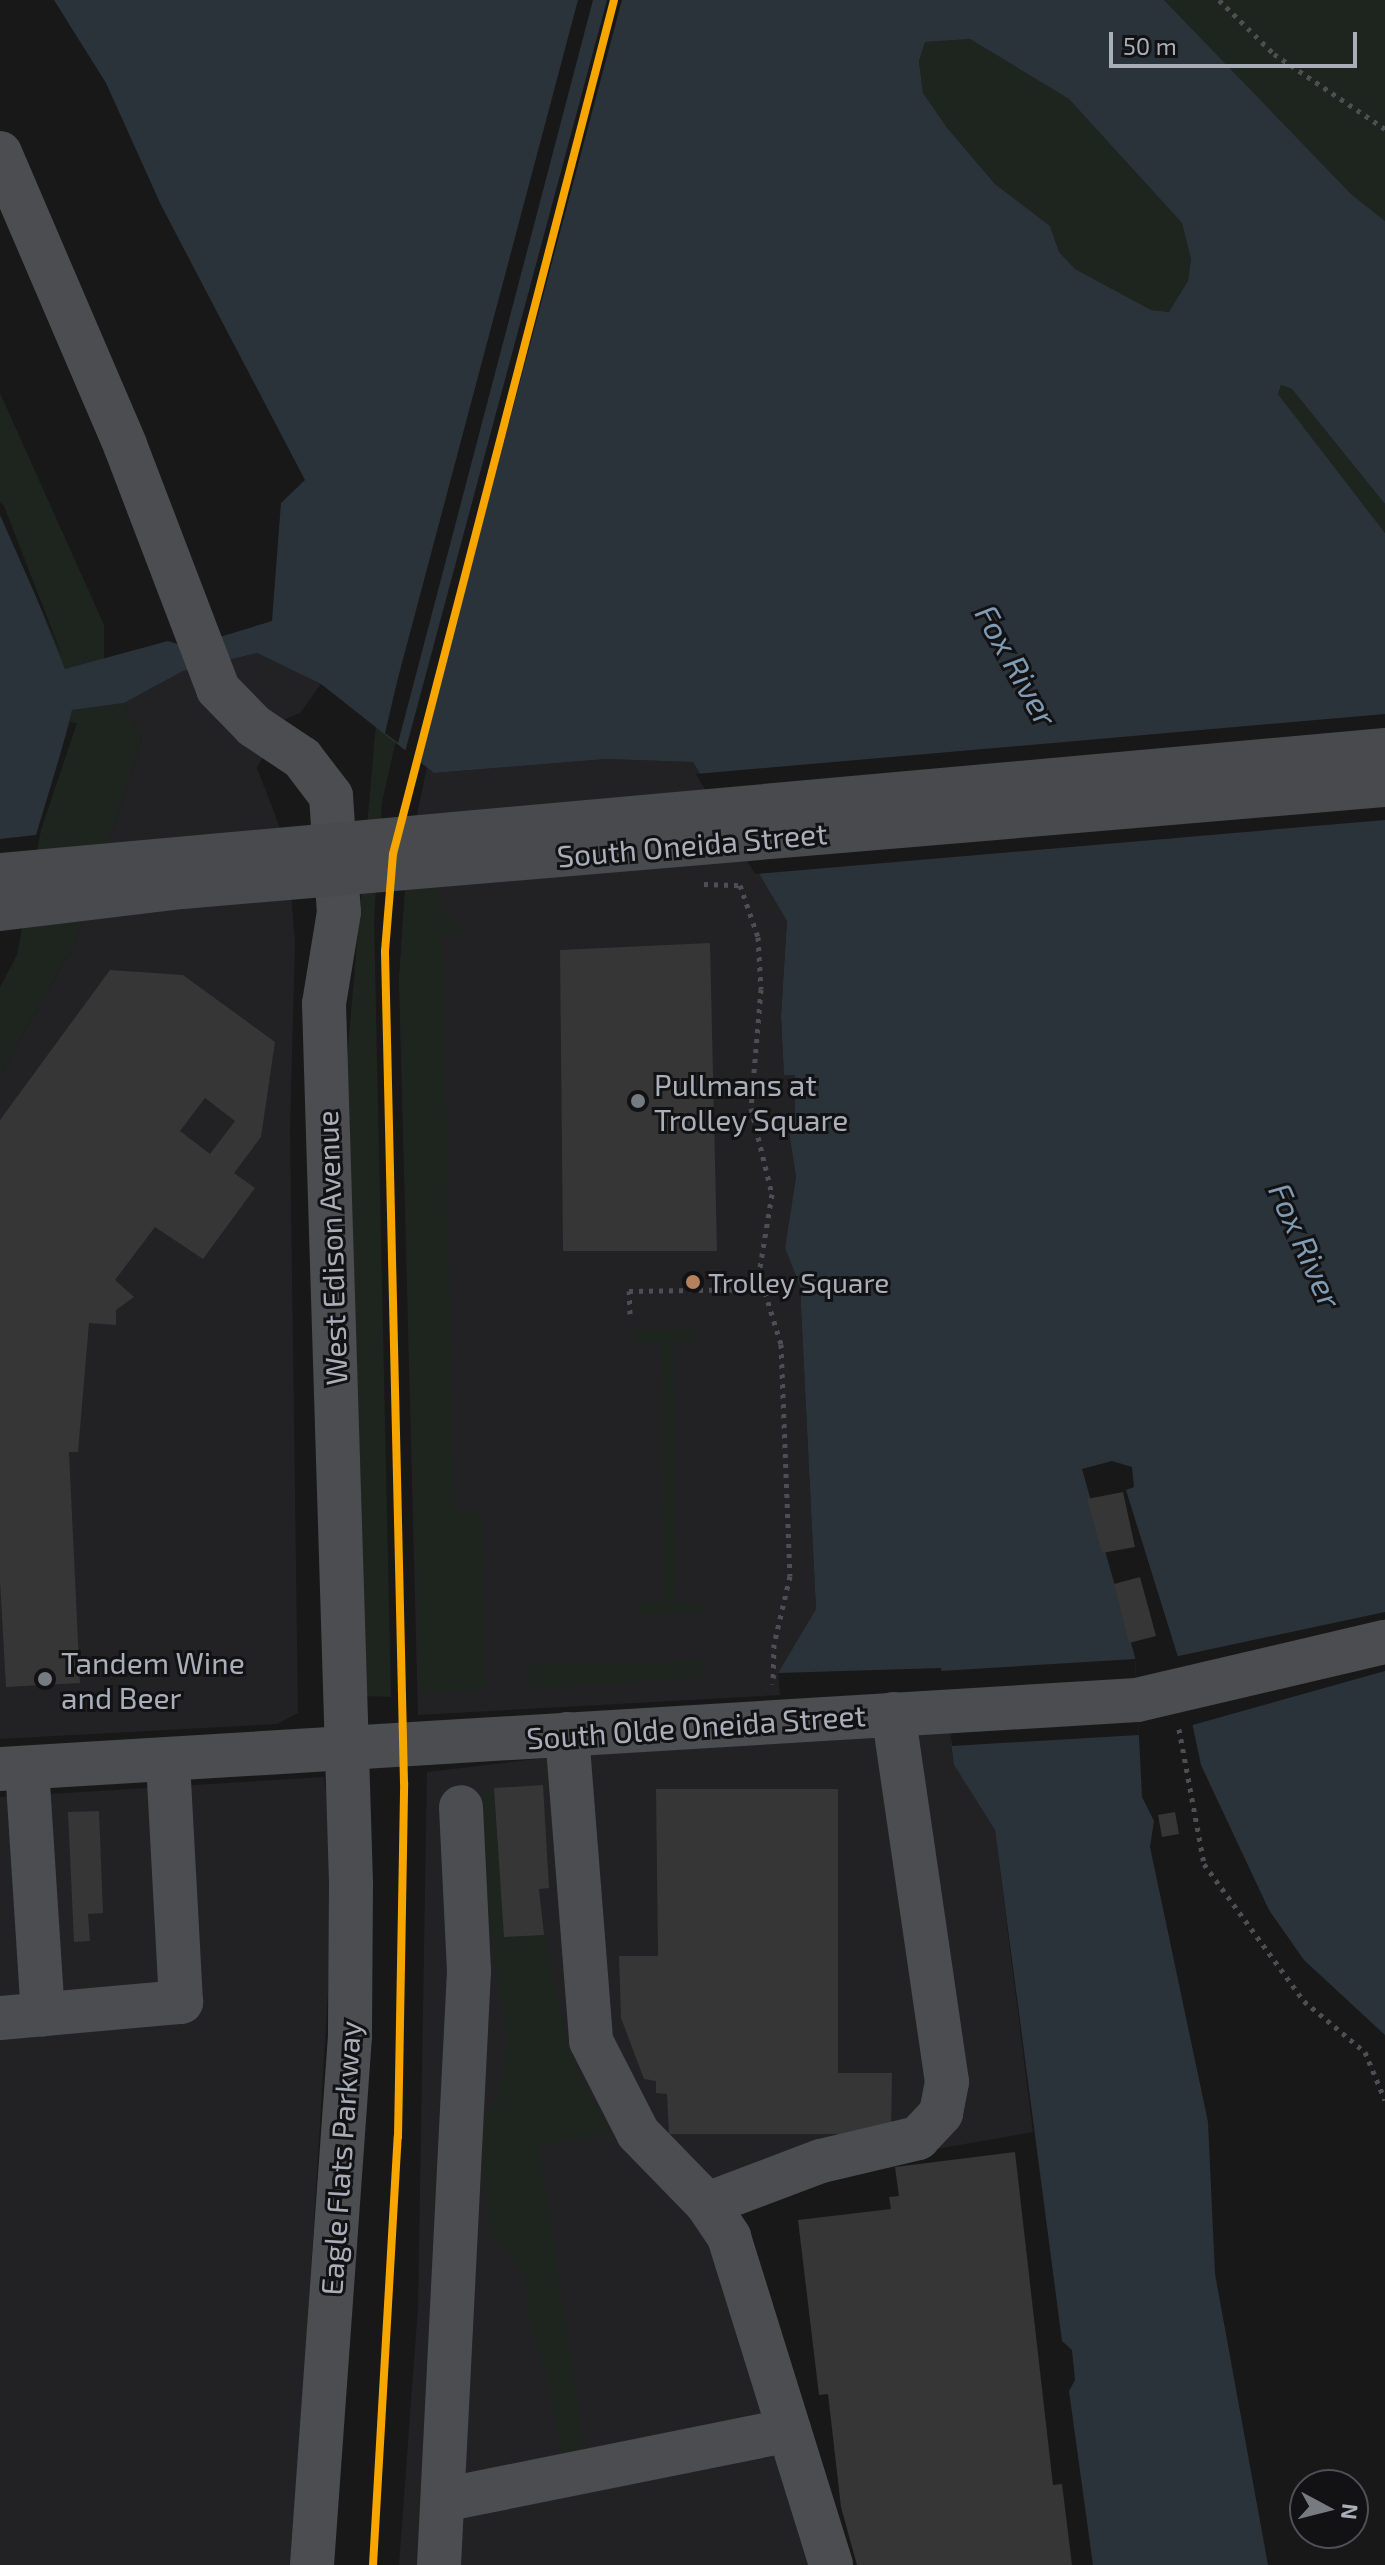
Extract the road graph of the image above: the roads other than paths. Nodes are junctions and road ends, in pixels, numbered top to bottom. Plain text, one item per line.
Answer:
1 (0, 153) edge
2 (1385, 750) edge
3 (1385, 785) edge
4 (0, 875) edge
5 (0, 909) edge
6 (1385, 1642) edge
7 (893, 1714) junction
8 (567, 1734) junction
9 (344, 1750) junction
10 (168, 1760) junction
11 (14, 1768) edge
12 (461, 1807) dead end
13 (43, 2014) junction
14 (0, 2018) edge
15 (707, 2204) junction
16 (789, 2430) junction
17 (443, 2500) junction
18 (312, 2565) edge
19 (439, 2565) edge
20 (831, 2565) edge

1 - 9 street, West Edison Avenue
2 - 4 main road, South Oneida Street
3 - 5 main road, South Oneida Street
6 - 7 street, South Olde Oneida Street
7 - 8 street, South Olde Oneida Street
7 - 15 street
8 - 9 street, South Olde Oneida Street
8 - 15 street
9 - 10 street, South Olde Oneida Street
9 - 18 street, Eagle Flats Parkway
10 - 11 street, South Olde Oneida Street
10 - 13 street
11 - 13 street
12 - 17 street
13 - 14 street
15 - 16 street
16 - 17 street
16 - 20 street
17 - 19 street

